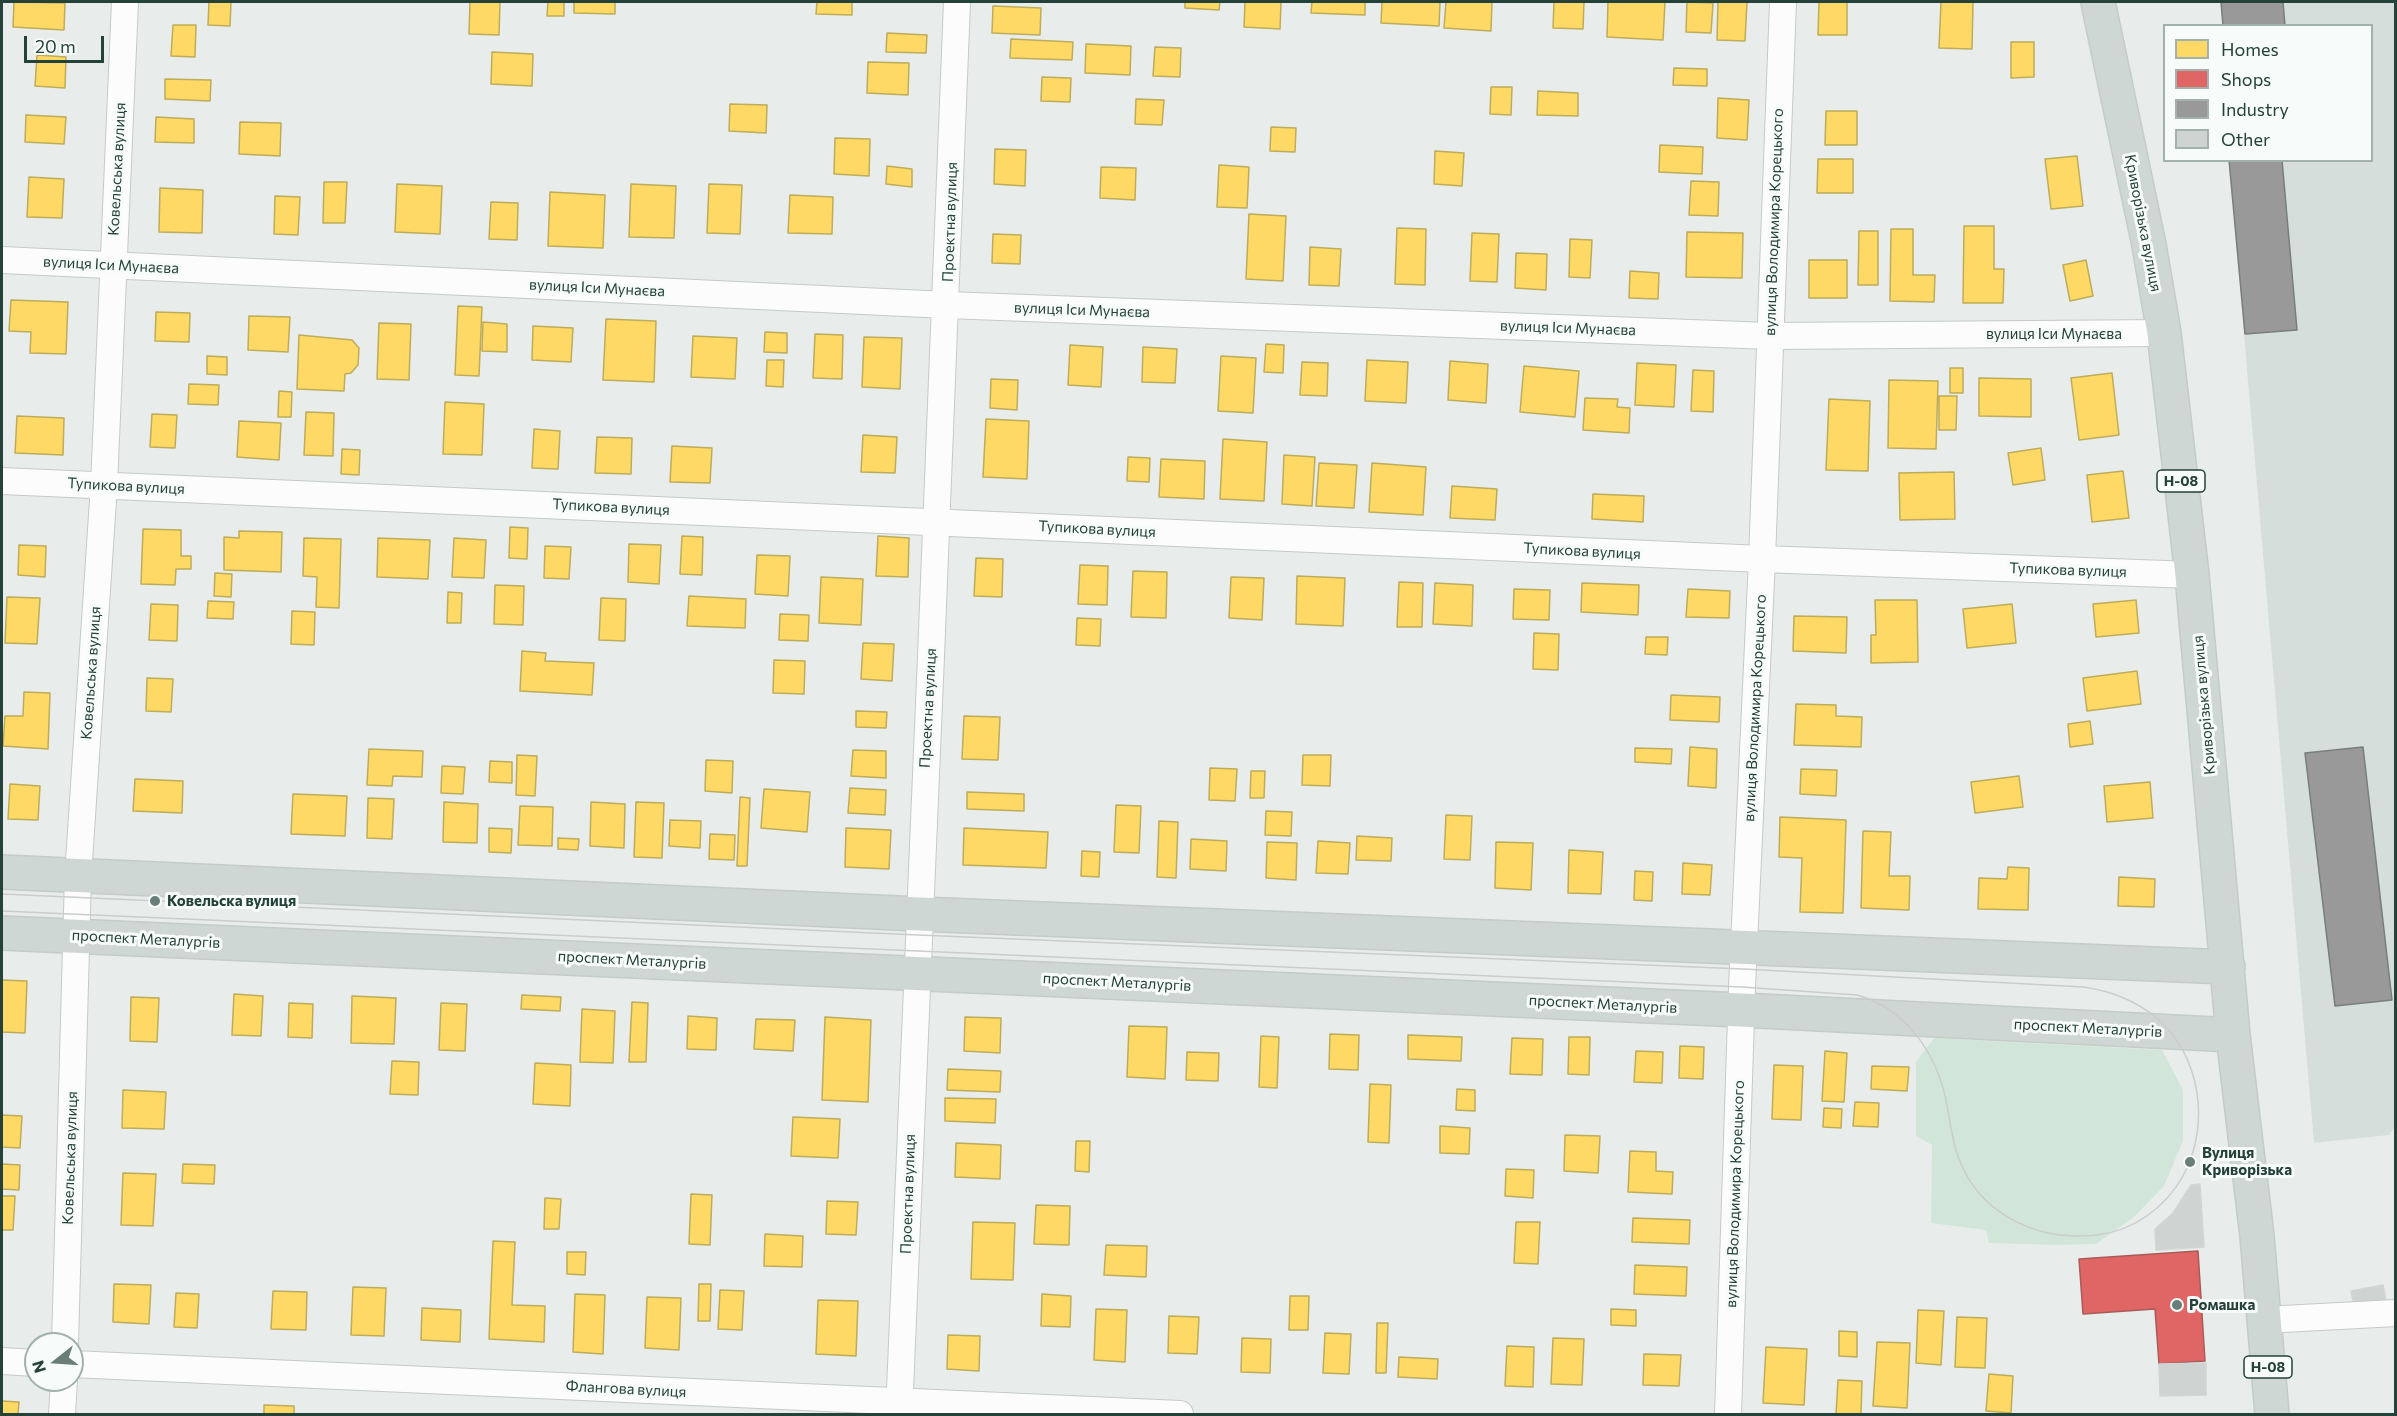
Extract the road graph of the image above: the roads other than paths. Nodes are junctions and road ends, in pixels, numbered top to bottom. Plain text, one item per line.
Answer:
1 (125, 2) edge
2 (957, 2) edge
3 (1783, 2) edge
4 (2098, 2) edge
5 (2, 261) edge
6 (112, 265) junction
7 (947, 305) junction
8 (2164, 333) junction
9 (1770, 336) junction
10 (2, 481) edge
11 (104, 485) junction
12 (936, 522) junction
13 (1762, 559) junction
14 (2192, 575) junction
15 (2, 872) edge
16 (78, 876) junction
17 (919, 914) junction
18 (2, 933) edge
19 (76, 936) junction
20 (1743, 947) junction
21 (2228, 967) junction
22 (917, 973) junction
23 (1741, 1010) junction
24 (2233, 1035) junction
25 (2396, 1313) edge
26 (2264, 1320) junction
27 (65, 1332) edge
28 (2, 1361) edge
29 (24, 1362) edge
30 (84, 1365) edge
31 (63, 1392) edge
32 (899, 1408) edge
33 (62, 1414) edge
34 (1180, 1414) edge
35 (1728, 1414) edge
36 (2272, 1414) edge

1 - 6 street, Ковельська вулиця
2 - 7 street, Проектна вулиця
3 - 9 street, вулиця Володимира Корецького
4 - 8 main road, Криворізька вулиця / Н-08
5 - 6 street, вулиця Іси Мунаєва
6 - 7 street, вулиця Іси Мунаєва
6 - 11 street, Ковельська вулиця
7 - 9 street, вулиця Іси Мунаєва
7 - 12 street, Проектна вулиця
8 - 9 street, вулиця Іси Мунаєва
8 - 14 main road, Криворізька вулиця / Н-08
9 - 13 street, вулиця Володимира Корецького
10 - 11 street, Тупикова вулиця
11 - 12 street, Тупикова вулиця
11 - 16 street, Ковельська вулиця
12 - 13 street, Тупикова вулиця
12 - 17 street, Проектна вулиця
13 - 14 street, Тупикова вулиця
13 - 20 street, вулиця Володимира Корецького
14 - 21 main road, Криворізька вулиця / Н-08
15 - 16 main road
16 - 17 main road
16 - 19 street, Ковельська вулиця
17 - 20 main road
17 - 22 street, Проектна вулиця
18 - 19 main road, проспект Металургів
19 - 22 main road, проспект Металургів
19 - 27 street, Ковельська вулиця
20 - 21 main road
20 - 23 street, вулиця Володимира Корецького
21 - 24 main road, Криворізька вулиця / Н-08
22 - 23 main road, проспект Металургів
22 - 32 street, Проектна вулиця
23 - 24 main road, проспект Металургів
23 - 35 street, вулиця Володимира Корецького
24 - 26 main road, Криворізька вулиця / Н-08
25 - 26 street
26 - 36 main road, Криворізька вулиця / Н-08
28 - 29 street
30 - 32 street, Флангова вулиця
31 - 33 street
32 - 34 street, Флангова вулиця

